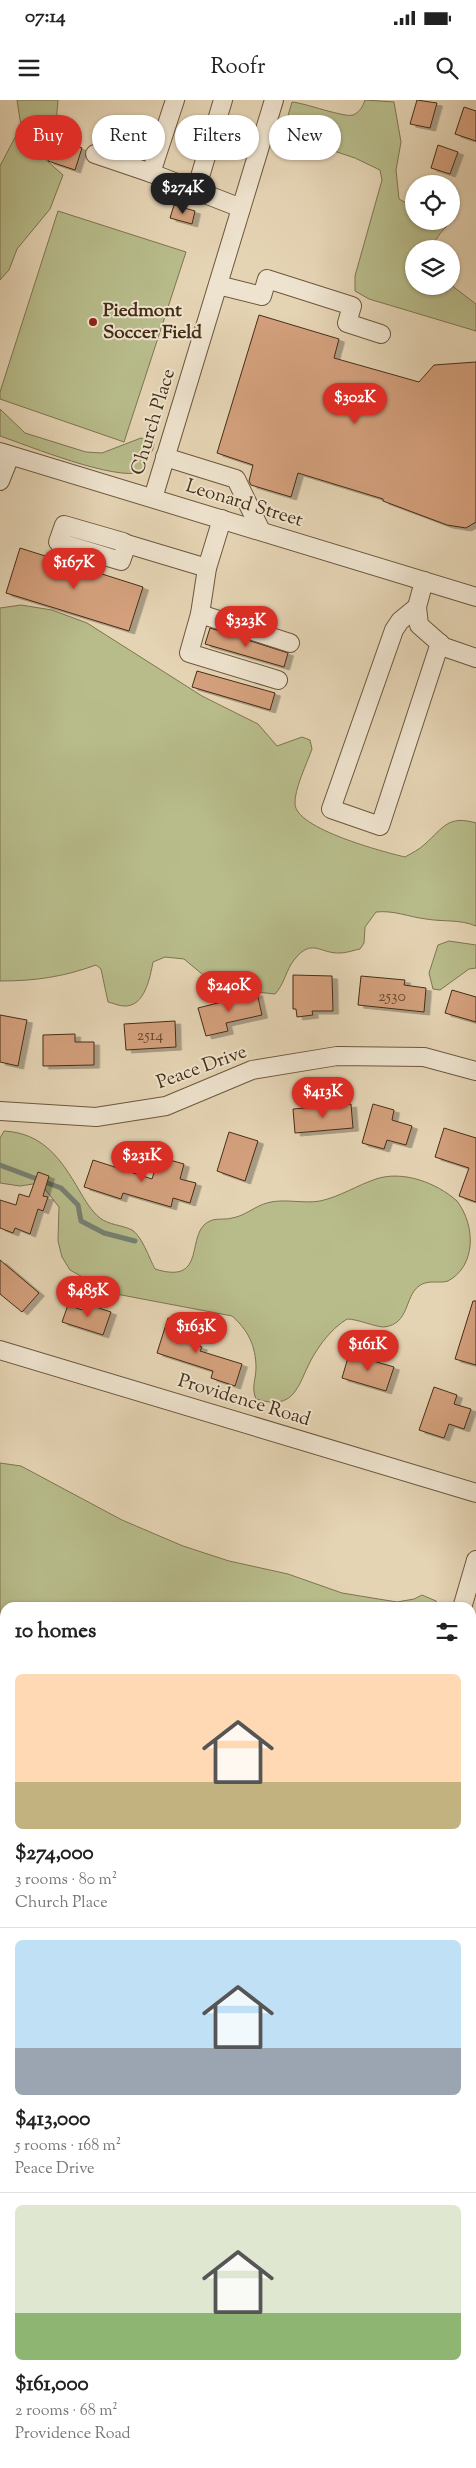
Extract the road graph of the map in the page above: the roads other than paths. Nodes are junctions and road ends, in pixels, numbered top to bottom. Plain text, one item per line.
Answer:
1 (175, 100) edge
2 (223, 100) edge
3 (274, 100) edge
4 (113, 160) edge
5 (152, 173) junction
6 (196, 190) junction
7 (241, 208) junction
8 (218, 285) junction
9 (381, 334) dead end
10 (5, 454) edge
11 (165, 457) junction
12 (0, 481) edge
13 (153, 498) junction
14 (222, 519) junction
15 (261, 531) junction
16 (127, 544) dead end
17 (207, 568) junction
18 (424, 581) junction
19 (476, 597) edge
20 (417, 607) junction
21 (200, 614) junction
22 (290, 643) dead end
23 (440, 643) junction
24 (476, 658) edge
25 (278, 680) dead end
26 (476, 1071) edge
27 (0, 1111) edge
28 (0, 1350) edge
29 (476, 1493) edge
30 (476, 1560) edge
31 (464, 1602) edge

1 - 5 street
2 - 6 street
3 - 7 street, Church Place
4 - 5 street
5 - 6 street
6 - 7 street
7 - 8 street, Church Place
8 - 9 street
8 - 11 street, Church Place
10 - 12 street
10 - 13 street, Leonard Street
11 - 13 street, Church Place
11 - 15 street
13 - 14 street, Leonard Street
14 - 15 street, Leonard Street
14 - 17 street
15 - 18 street, Leonard Street
16 - 17 street
17 - 21 street
18 - 19 street, Leonard Street
18 - 20 street
20 - 23 street
20 - 23 street
21 - 22 street
21 - 25 street
23 - 24 street
26 - 27 street, Peace Drive
28 - 29 street, Providence Road
30 - 31 street

